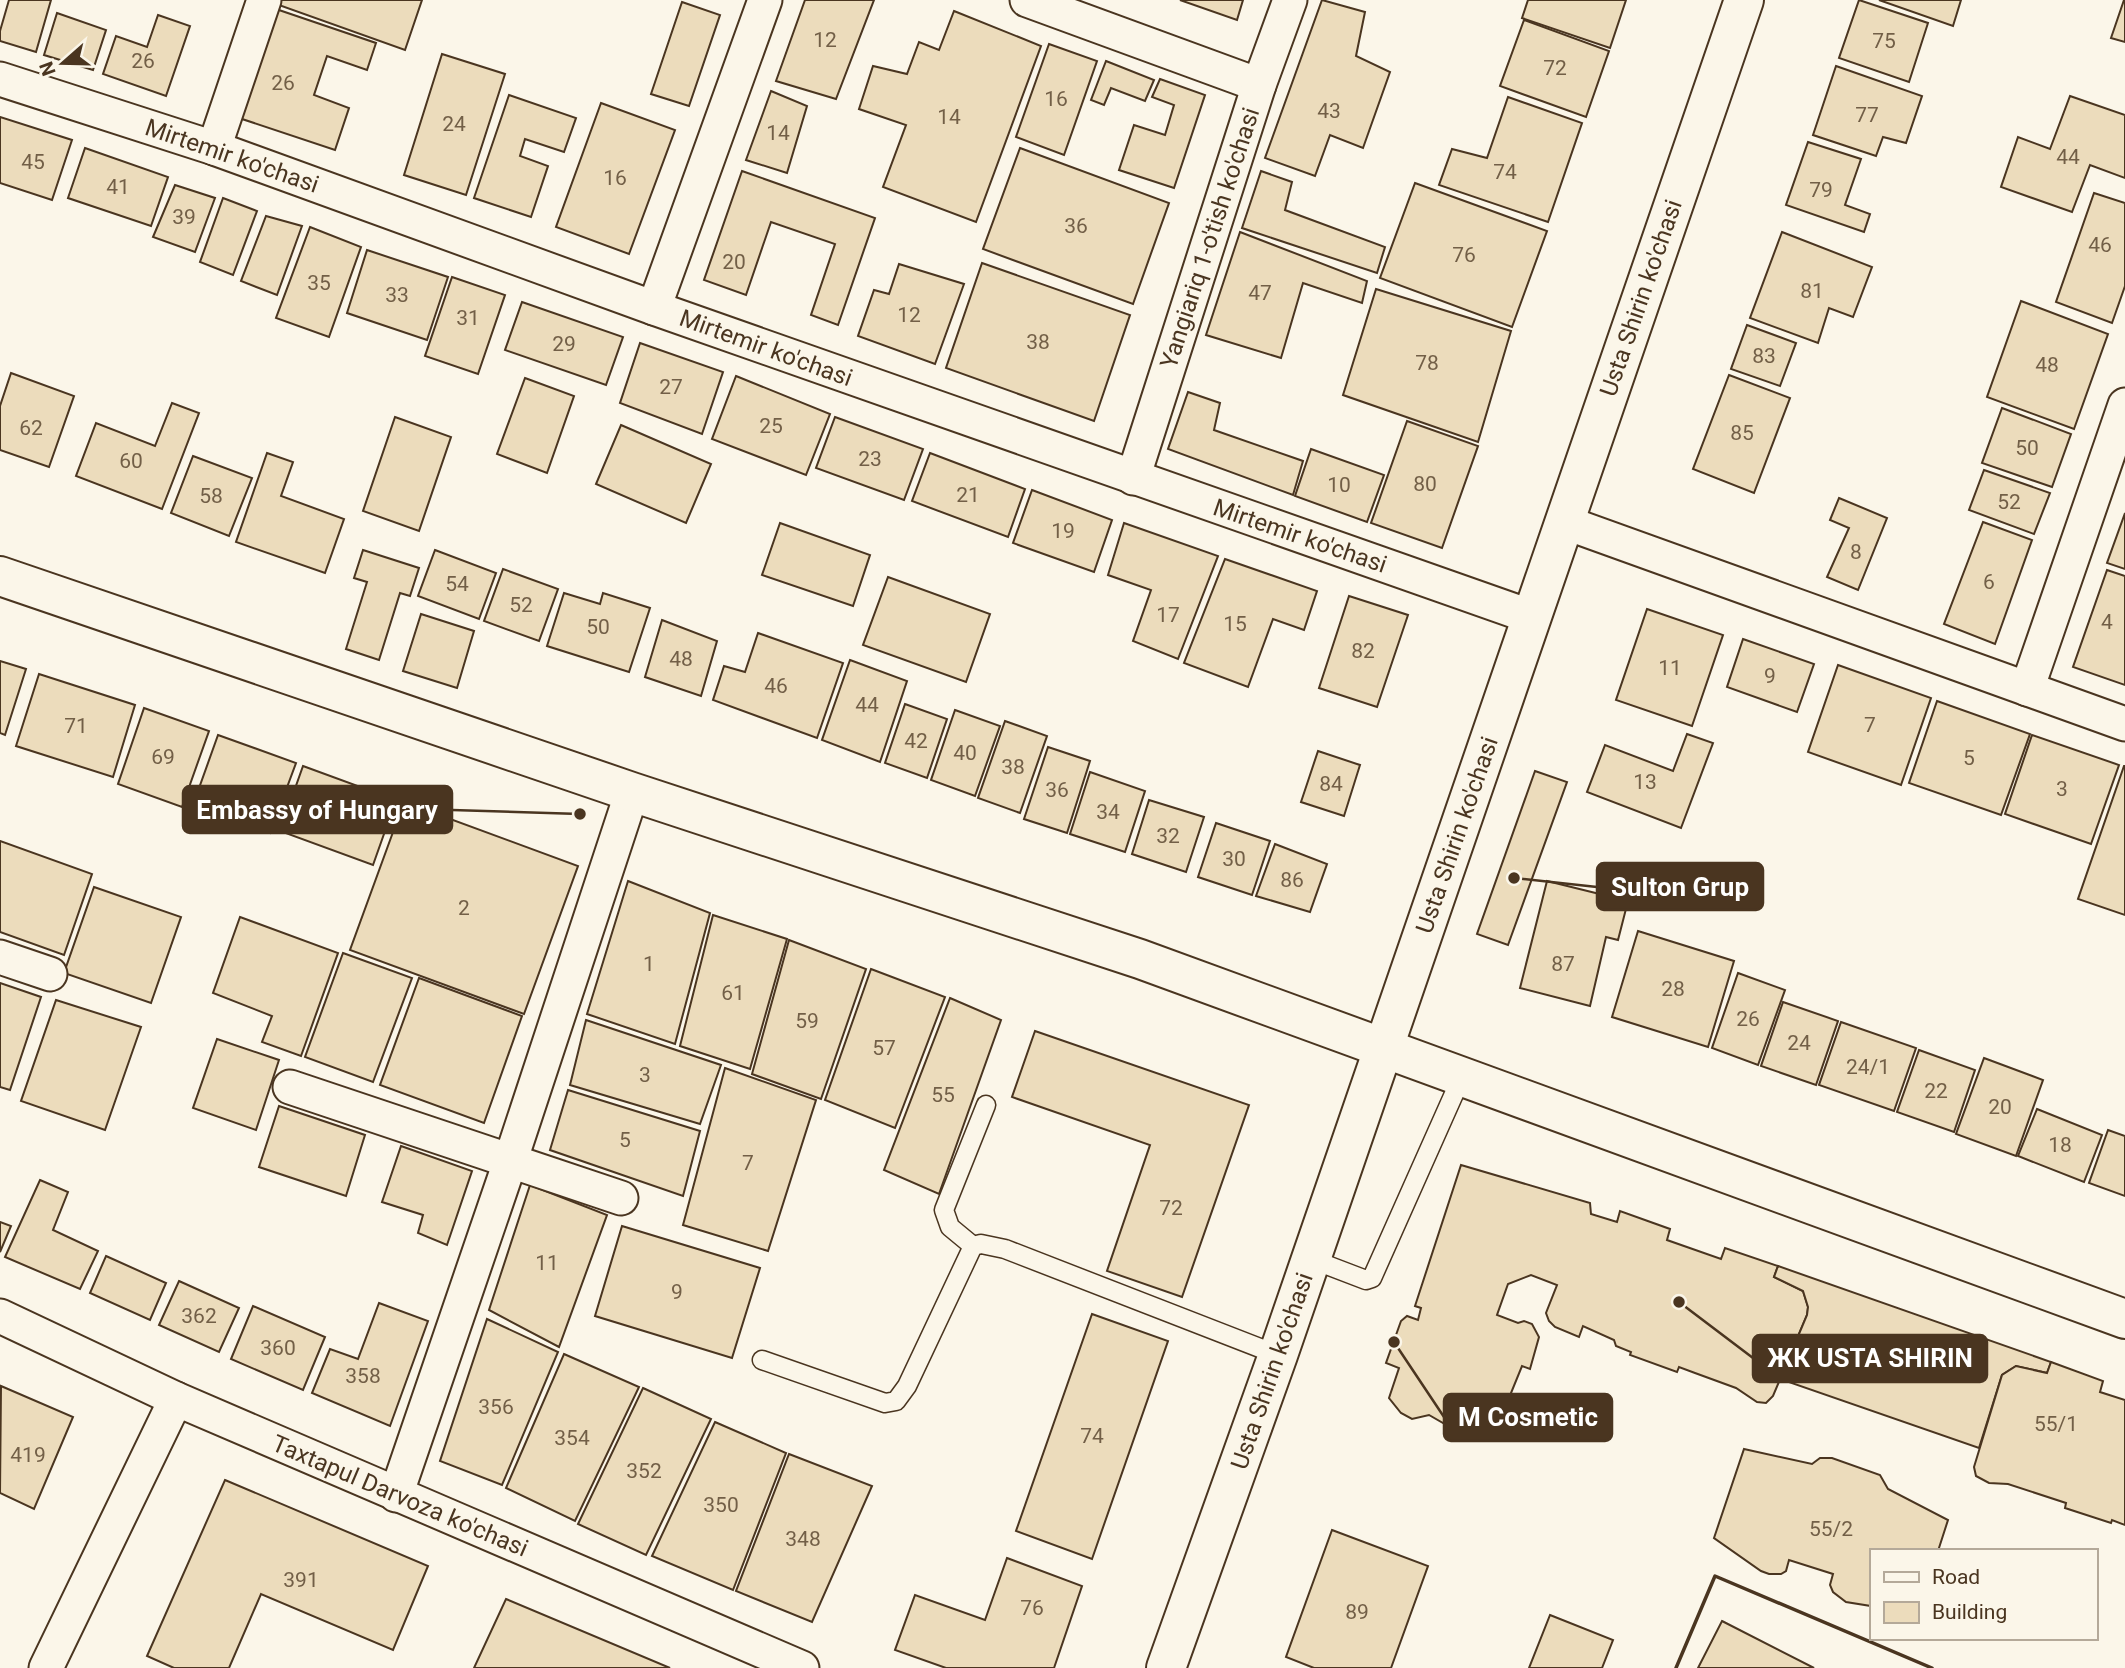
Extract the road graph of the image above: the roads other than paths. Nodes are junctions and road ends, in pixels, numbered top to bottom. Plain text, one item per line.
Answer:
1 (264, 0) edge
2 (765, 0) edge
3 (1027, 0) edge
4 (1290, 0) edge
5 (1744, 0) edge
6 (0, 79) edge
7 (1259, 85) junction
8 (214, 148) junction
9 (654, 308) junction
10 (2125, 405) edge
11 (1133, 478) junction
12 (1564, 522) junction
13 (0, 576) edge
14 (1532, 617) junction
15 (2027, 689) junction
16 (2125, 724) edge
17 (632, 792) junction
18 (0, 957) edge
19 (50, 974) dead end
20 (1384, 1046) junction
21 (1462, 1076) junction
22 (290, 1087) dead end
23 (986, 1105) dead end
24 (510, 1162) junction
25 (621, 1198) dead end
26 (973, 1246) junction
27 (1311, 1259) junction
28 (0, 1317) edge
29 (2125, 1319) edge
30 (1279, 1354) junction
31 (762, 1360) dead end
32 (176, 1399) junction
33 (396, 1494) junction
34 (46, 1668) edge
35 (802, 1668) edge
36 (1166, 1668) edge

1 - 8 street
2 - 9 street
3 - 7 street
4 - 7 street, Yangiariq 1-o'tish ko'chasi
5 - 12 street, Usta Shirin ko'chasi
6 - 8 street, Mirtemir ko'chasi
7 - 11 street, Yangiariq 1-o'tish ko'chasi
8 - 9 street, Mirtemir ko'chasi
9 - 11 street, Mirtemir ko'chasi
10 - 15 street
11 - 14 street, Mirtemir ko'chasi
12 - 14 street, Usta Shirin ko'chasi
12 - 15 street
13 - 17 street
14 - 20 street, Usta Shirin ko'chasi
15 - 16 street
17 - 20 street
17 - 24 street
18 - 19 street
20 - 21 street
20 - 27 street, Usta Shirin ko'chasi
21 - 27 lane
21 - 29 street
22 - 24 street
23 - 26 lane
24 - 25 street
24 - 33 street
26 - 30 lane
26 - 31 lane
27 - 30 street, Usta Shirin ko'chasi
28 - 32 street, Taxtapul Darvoza ko'chasi
30 - 36 street, Usta Shirin ko'chasi
32 - 33 street, Taxtapul Darvoza ko'chasi
32 - 34 street
33 - 35 street, Taxtapul Darvoza ko'chasi

